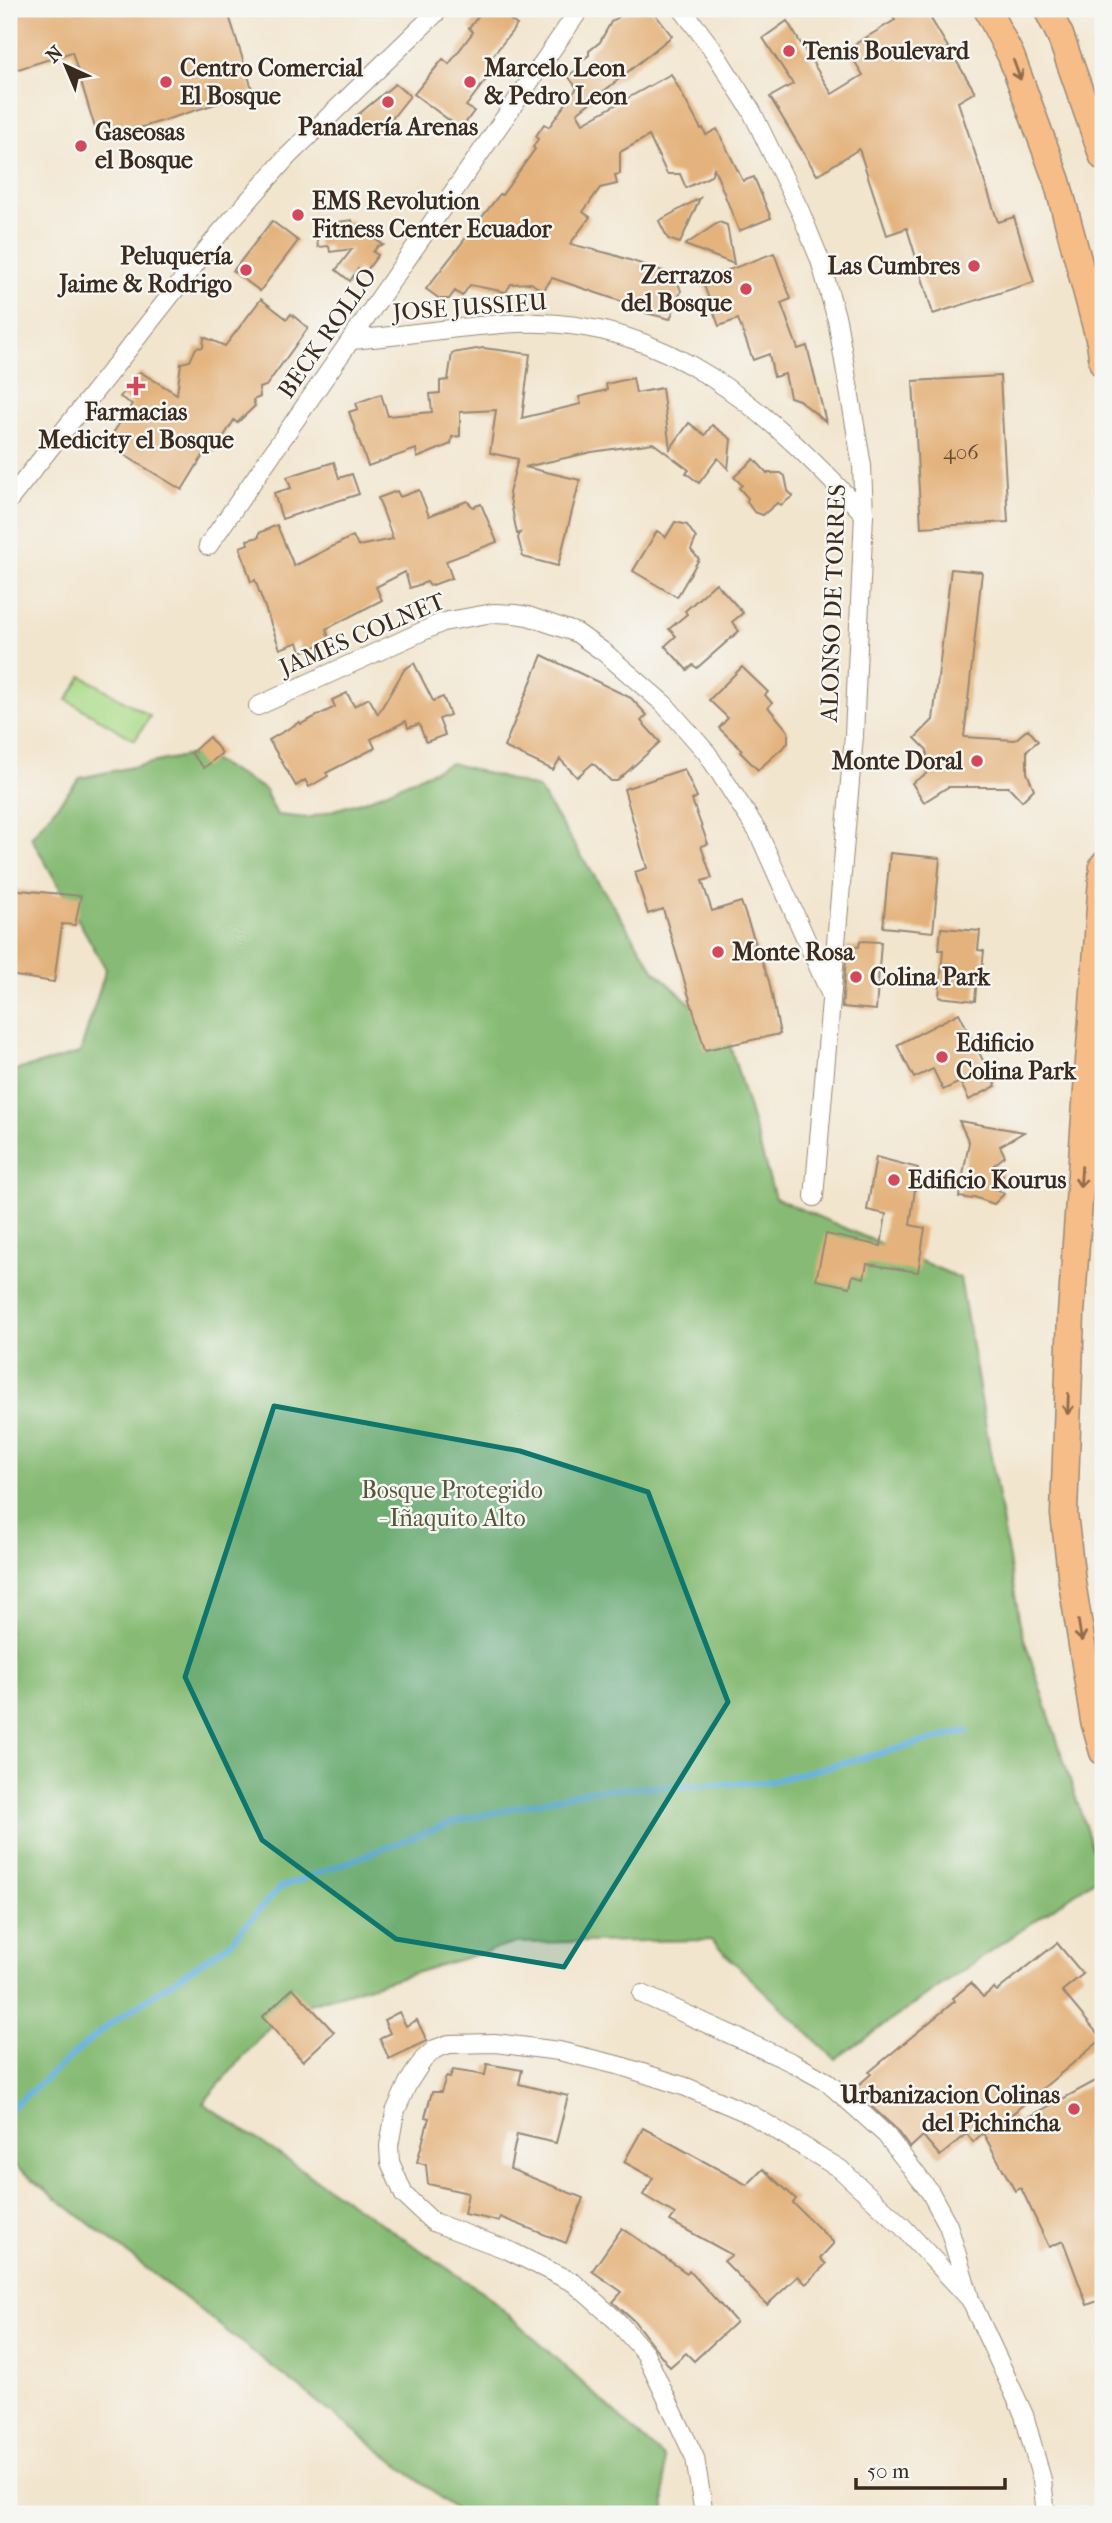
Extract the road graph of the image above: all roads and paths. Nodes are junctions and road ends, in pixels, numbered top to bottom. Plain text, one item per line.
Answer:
1 (440, 9) edge
2 (580, 9) edge
3 (682, 9) edge
4 (987, 9) edge
5 (1047, 9) edge
6 (1103, 157) edge
7 (352, 340) junction
8 (1103, 364) edge
9 (9, 500) edge
10 (864, 514) junction
11 (208, 546) dead end
12 (258, 706) dead end
13 (1103, 865) edge
14 (832, 996) junction
15 (814, 1197) dead end
16 (1103, 1752) edge
17 (642, 1994) dead end
18 (970, 2299) junction
19 (704, 2514) edge
20 (1046, 2514) edge

1 - 9 street
2 - 7 street, BECK ROLLO
3 - 10 street, ALONSO DE TORRES
4 -> 8 main road
5 - 6 main road
7 - 10 street, JOSE JUSSIEU
7 - 11 street, BECK ROLLO
10 - 14 street, ALONSO DE TORRES
12 - 14 street, JAMES COLNET
13 -> 16 main road
14 - 15 street, ALONSO DE TORRES
17 - 18 street
18 - 19 street
18 - 20 street

